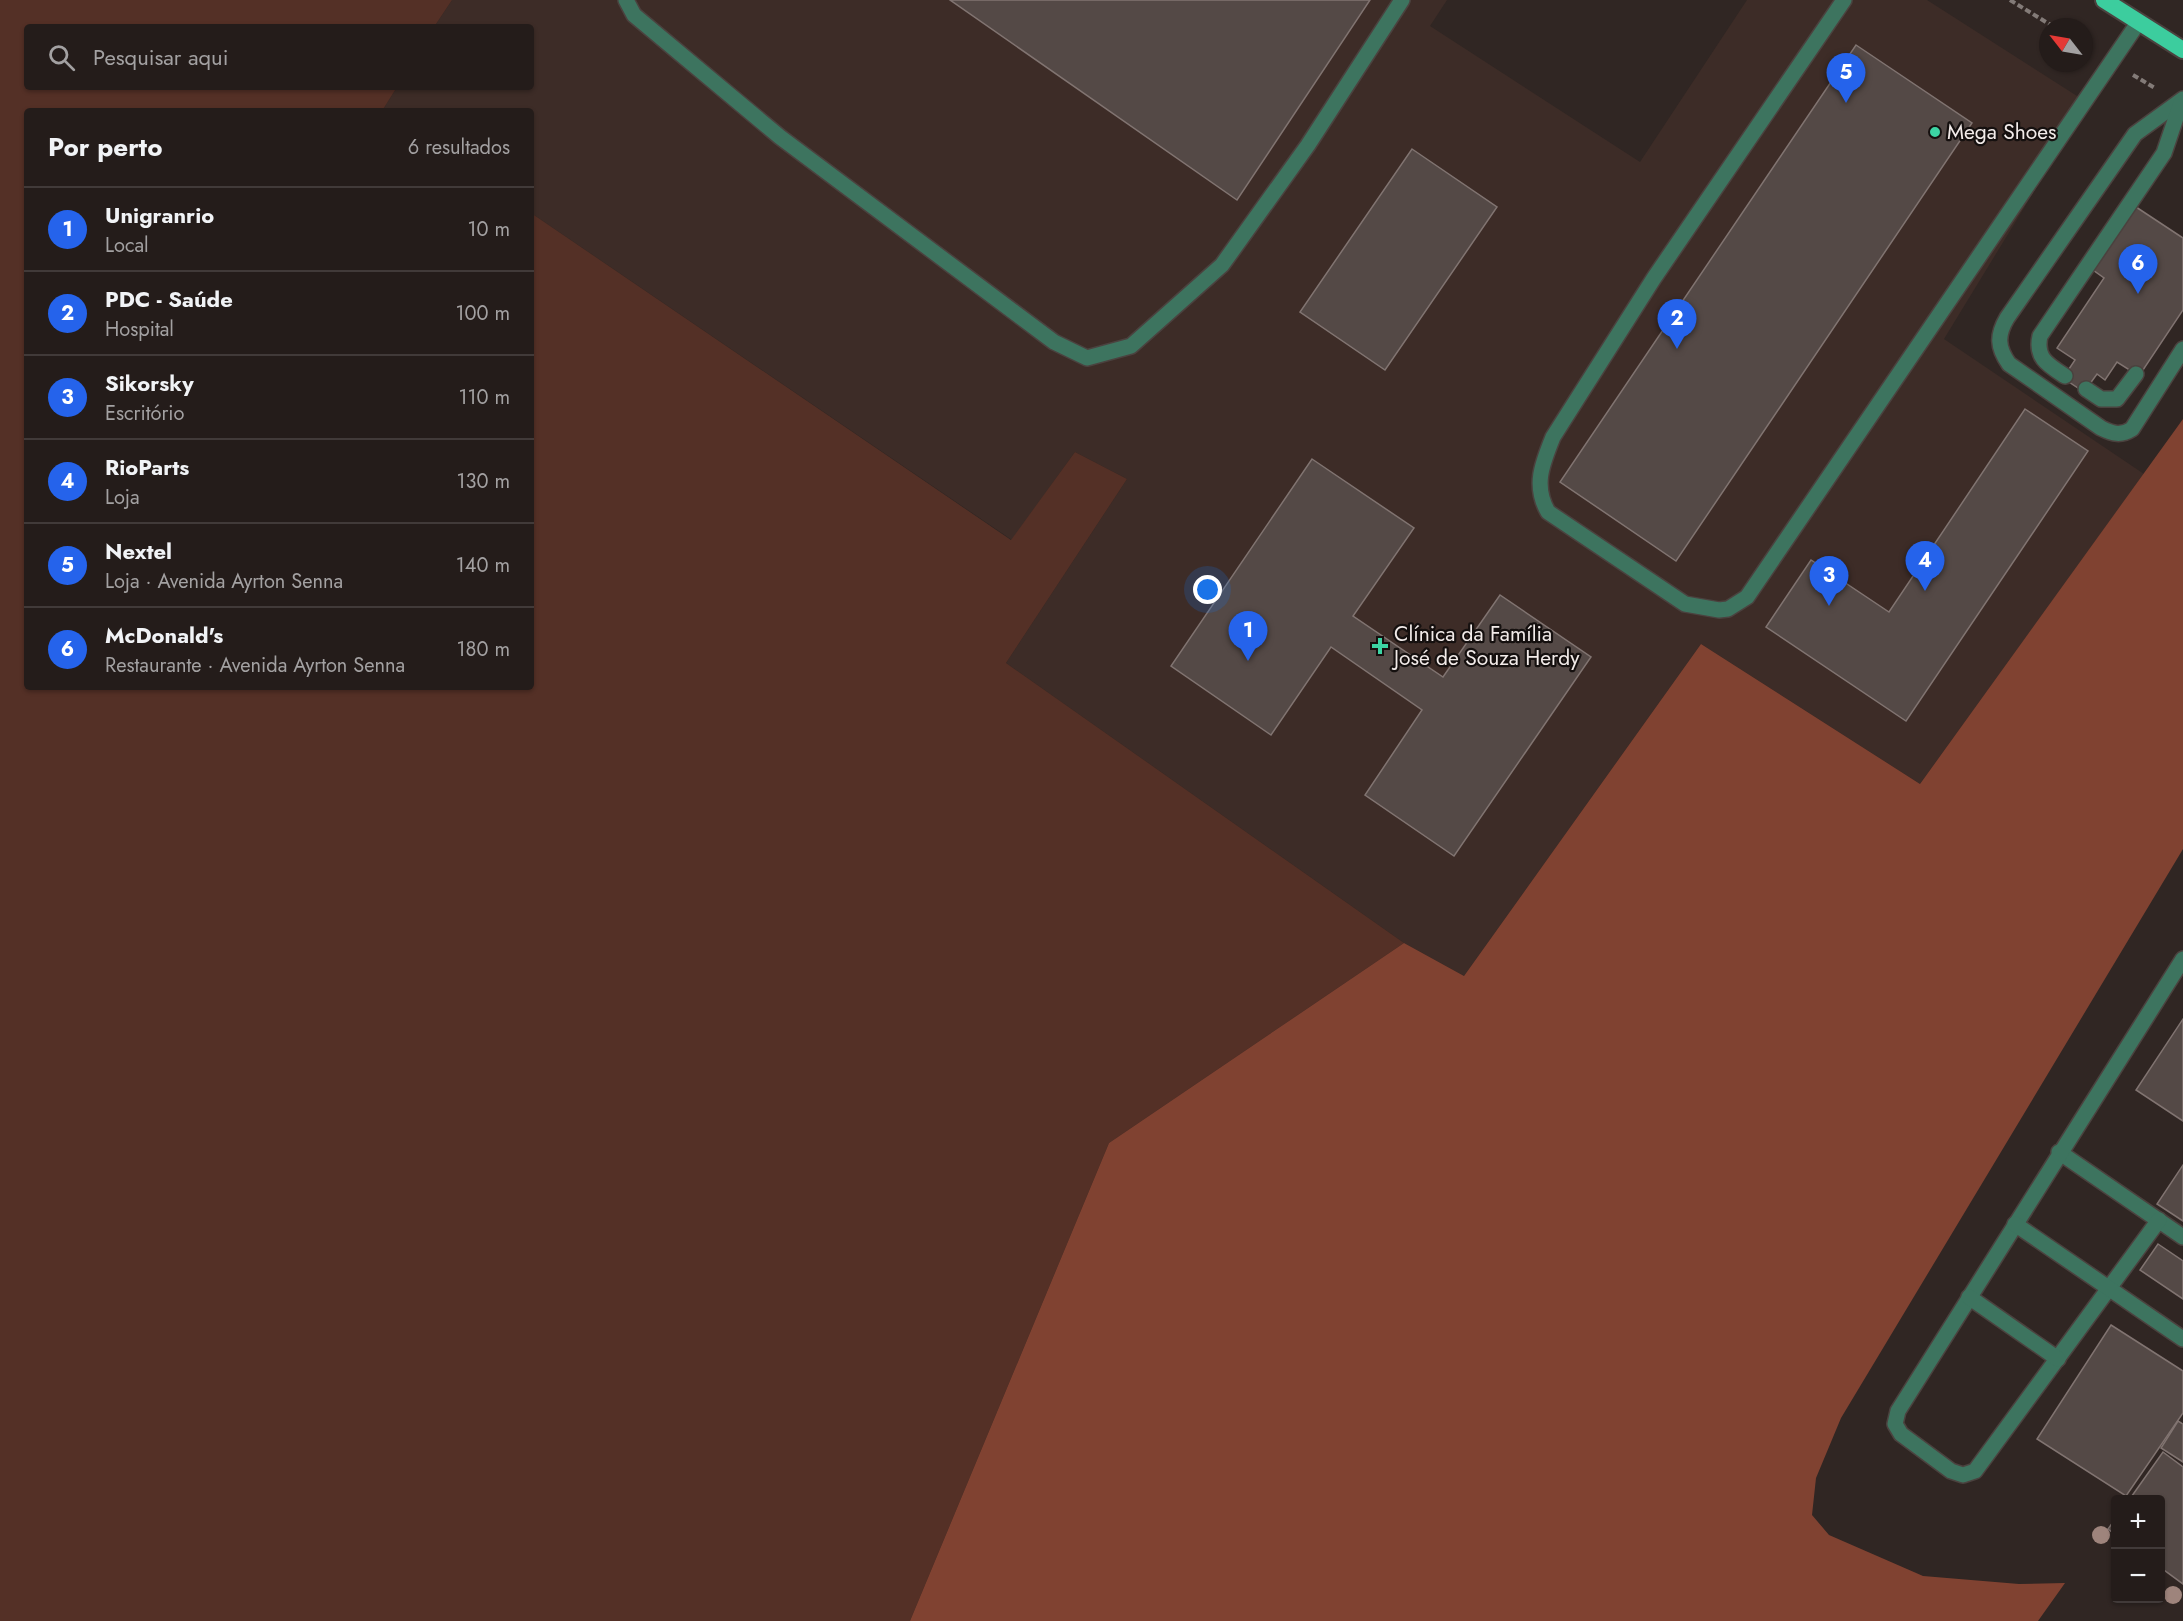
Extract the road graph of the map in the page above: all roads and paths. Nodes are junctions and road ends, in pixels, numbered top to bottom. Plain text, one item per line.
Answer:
1 (626, 0) edge
2 (1402, 0) edge
3 (1844, 0) edge
4 (2010, 0) edge
5 (2104, 0) edge
6 (2039, 18) edge
7 (2138, 23) junction
8 (2183, 50) edge
9 (2182, 101) edge
10 (2183, 349) edge
11 (2136, 374) dead end
12 (2065, 376) dead end
13 (2086, 389) dead end
14 (2183, 959) edge
15 (2060, 1152) junction
16 (2159, 1220) junction
17 (2015, 1224) junction
18 (2183, 1237) edge
19 (2108, 1290) junction
20 (1969, 1297) junction
21 (2183, 1339) edge
22 (2058, 1359) junction

1 - 2 lane
3 - 7 lane
4 - 6 path
5 - 7 highway
7 - 8 highway
9 - 10 lane
9 - 12 lane
11 - 13 lane
14 - 15 lane
15 - 16 lane
15 - 17 lane
16 - 18 lane
16 - 19 lane
17 - 19 lane
17 - 20 lane
19 - 21 lane
19 - 22 lane
20 - 22 lane
20 - 22 lane

